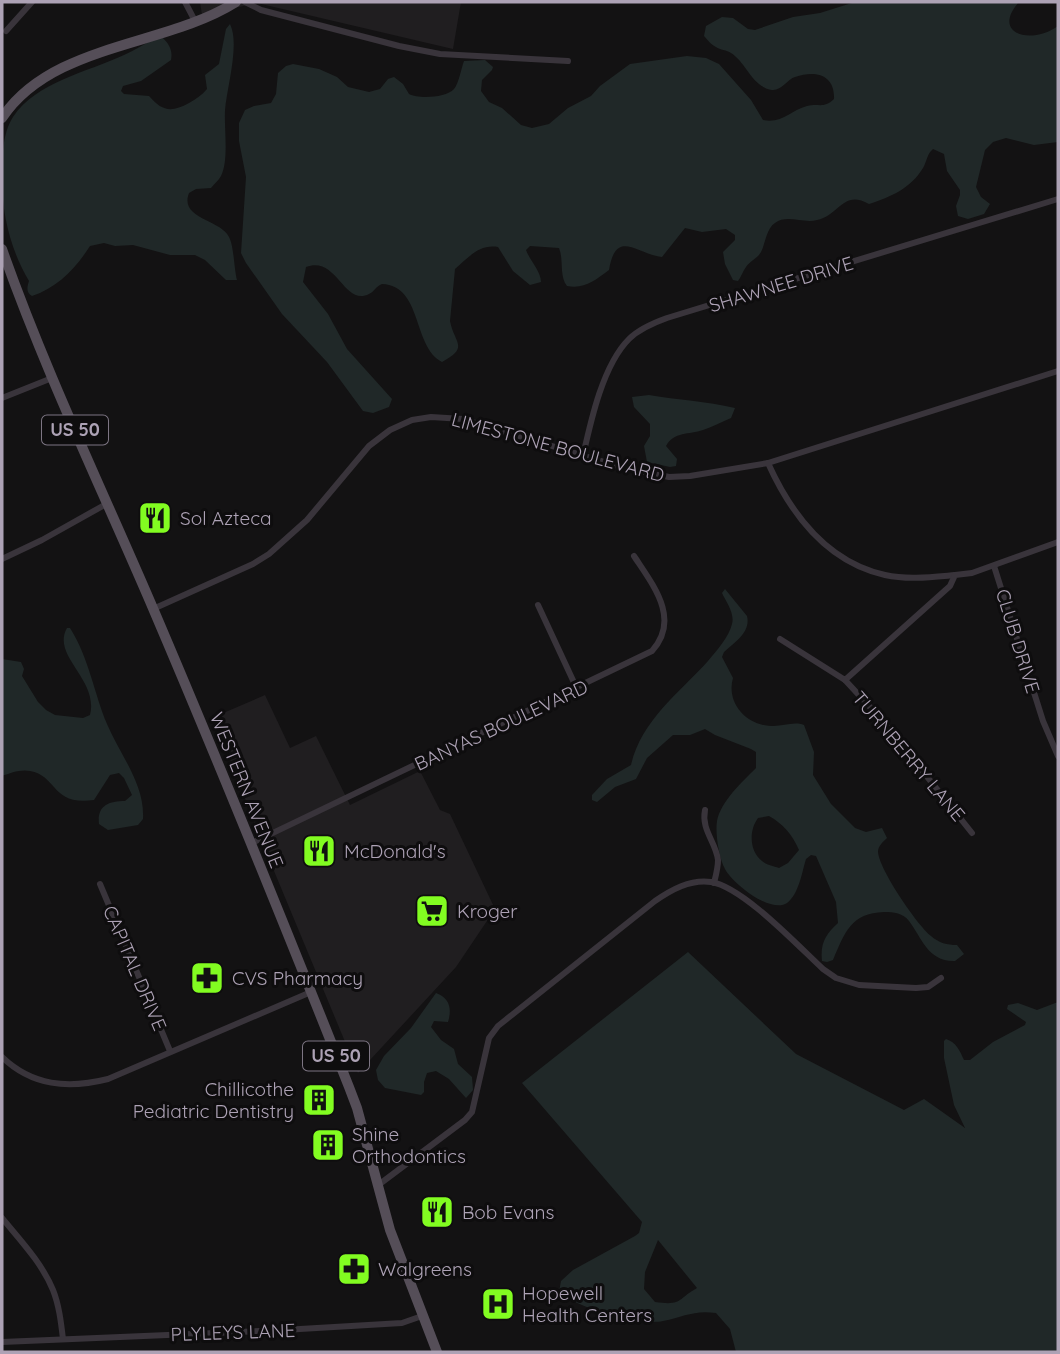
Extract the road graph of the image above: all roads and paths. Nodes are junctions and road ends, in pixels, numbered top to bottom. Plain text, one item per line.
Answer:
1 (32, 2) edge
2 (185, 2) edge
3 (236, 2) edge
4 (245, 2) edge
5 (195, 21) junction
6 (6, 31) dead end
7 (568, 61) dead end
8 (2, 118) edge
9 (1058, 199) edge
10 (2, 249) edge
11 (1058, 371) edge
12 (52, 378) junction
13 (2, 398) edge
14 (583, 456) junction
15 (768, 463) junction
16 (108, 503) junction
17 (1058, 542) edge
18 (634, 556) dead end
19 (2, 559) edge
20 (995, 566) junction
21 (955, 575) junction
22 (538, 605) dead end
23 (153, 609) junction
24 (779, 639) dead end
25 (845, 680) junction
26 (577, 689) junction
27 (1058, 756) edge
28 (705, 810) dead end
29 (972, 833) dead end
30 (252, 843) junction
31 (714, 883) junction
32 (100, 884) dead end
33 (941, 978) dead end
34 (311, 992) junction
35 (170, 1052) junction
36 (2, 1057) edge
37 (377, 1186) junction
38 (2, 1218) edge
39 (422, 1316) junction
40 (63, 1339) junction
41 (2, 1342) edge
42 (437, 1352) edge

1 - 6 street
2 - 5 street
3 - 5 main road
4 - 7 street
5 - 8 main road
9 - 14 street, SHAWNEE DRIVE
10 - 12 main road, WESTERN AVENUE / US 50
11 - 15 street, LIMESTONE BOULEVARD
12 - 13 street
12 - 16 main road, WESTERN AVENUE / US 50
14 - 15 street, LIMESTONE BOULEVARD
14 - 23 street, LIMESTONE BOULEVARD
15 - 21 street
16 - 19 street
16 - 23 main road, WESTERN AVENUE / US 50
17 - 20 street
18 - 26 street, BANYAS BOULEVARD
20 - 21 street
20 - 27 street, CLUB DRIVE
21 - 25 street
22 - 26 street
23 - 30 main road, WESTERN AVENUE / US 50
24 - 25 street, TURNBERRY LANE
25 - 29 street, TURNBERRY LANE
26 - 30 street, BANYAS BOULEVARD
28 - 31 street
30 - 34 main road, WESTERN AVENUE / US 50
31 - 33 street
31 - 37 street
32 - 35 street, CAPITAL DRIVE
34 - 35 street
34 - 37 main road, WESTERN AVENUE / US 50
35 - 36 street
37 - 39 main road, WESTERN AVENUE / US 50
38 - 40 street
39 - 40 street, PLYLEYS LANE
39 - 42 main road, WESTERN AVENUE / US 50
40 - 41 street, PLYLEYS LANE

